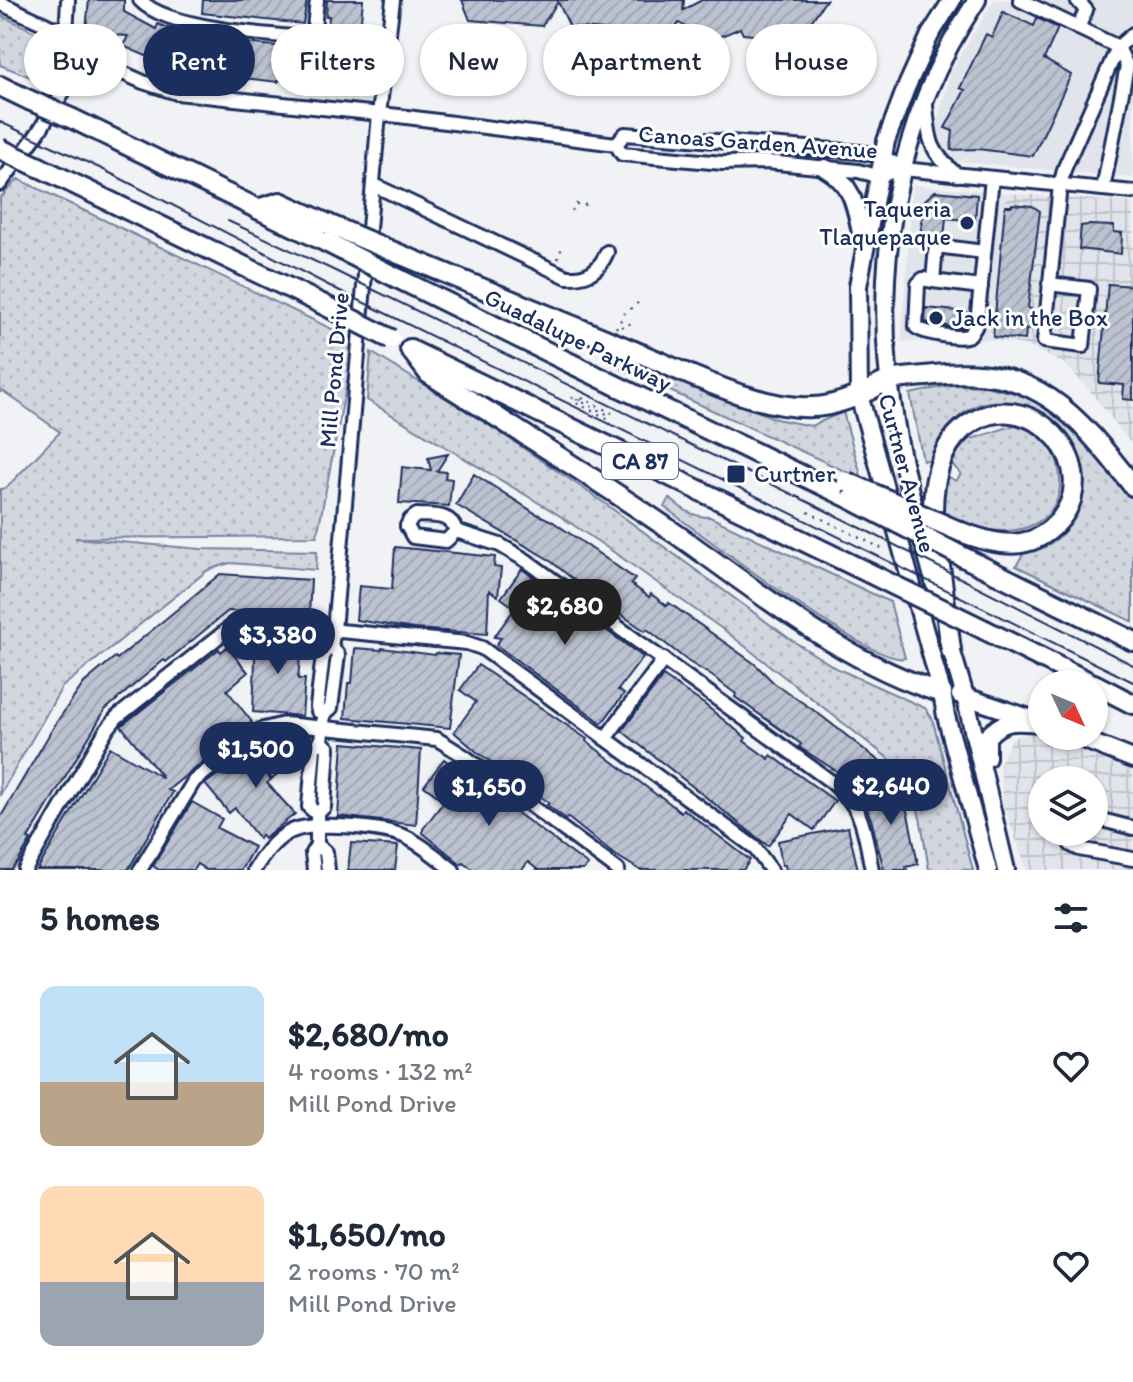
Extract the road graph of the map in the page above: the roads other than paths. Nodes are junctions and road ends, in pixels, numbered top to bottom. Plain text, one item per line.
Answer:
1 (68, 0) edge
2 (140, 0) edge
3 (317, 0) edge
4 (393, 0) edge
5 (952, 0) edge
6 (977, 0) edge
7 (1020, 0) edge
8 (1077, 0) edge
9 (0, 3) edge
10 (45, 24) edge
11 (67, 24) edge
12 (191, 24) edge
13 (314, 24) edge
14 (390, 24) edge
15 (1078, 28) junction
16 (1133, 34) edge
17 (1118, 47) junction
18 (0, 86) edge
19 (61, 96) edge
20 (206, 96) edge
21 (381, 96) edge
22 (925, 96) junction
23 (379, 114) junction
24 (616, 144) junction
25 (0, 149) edge
26 (883, 156) junction
27 (825, 168) junction
28 (903, 169) junction
29 (957, 175) junction
30 (878, 176) junction
31 (992, 178) junction
32 (0, 184) edge
33 (374, 185) junction
34 (1060, 185) junction
35 (1103, 189) junction
36 (1133, 192) edge
37 (327, 233) junction
38 (865, 245) junction
39 (607, 252) dead end
40 (984, 252) junction
41 (933, 281) junction
42 (1049, 284) junction
43 (981, 287) junction
44 (410, 349) junction
45 (890, 380) junction
46 (859, 395) junction
47 (1133, 486) edge
48 (849, 490) junction
49 (456, 531) junction
50 (334, 630) junction
51 (1133, 641) edge
52 (951, 650) junction
53 (664, 659) junction
54 (1066, 670) edge
55 (1108, 691) edge
56 (942, 693) junction
57 (965, 696) junction
58 (1133, 704) edge
59 (1028, 718) edge
60 (323, 720) junction
61 (1028, 723) edge
62 (605, 739) junction
63 (1108, 749) edge
64 (1133, 759) edge
65 (987, 784) junction
66 (1108, 822) edge
67 (318, 827) junction
68 (1133, 828) edge
69 (317, 845) junction
70 (1073, 846) edge
71 (1133, 859) edge
72 (25, 870) edge
73 (140, 870) edge
74 (254, 870) edge
75 (314, 870) edge
76 (328, 870) edge
77 (453, 870) edge
78 (618, 870) edge
79 (771, 870) edge
80 (872, 870) edge
81 (988, 870) edge
82 (1006, 870) edge

1 - 11 street
2 - 12 street
3 - 13 street
4 - 14 street, Mill Pond Drive
5 - 26 main road, Curtner Avenue
6 - 22 main road, Curtner Avenue
7 - 15 street
8 - 15 street
9 - 10 street
15 - 17 street
16 - 17 street
17 - 34 street
17 - 35 street
18 - 37 highway, Guadalupe Parkway / CA 87, bridge
19 - 32 street
20 - 23 street, Canoas Garden Avenue
21 - 23 street, Mill Pond Drive
22 - 28 main road, Curtner Avenue
22 - 29 street
23 - 24 street, Canoas Garden Avenue
23 - 33 street, Mill Pond Drive
24 - 26 street, Canoas Garden Avenue
24 - 27 street, Canoas Garden Avenue
25 - 44 highway, CA 87, bridge
26 - 28 street, Canoas Garden Avenue
26 - 30 main road, Curtner Avenue
27 - 30 street, Canoas Garden Avenue
27 - 38 main road
28 - 29 street, Canoas Garden Avenue
28 - 30 street, Canoas Garden Avenue
28 - 45 main road, Curtner Avenue
29 - 31 street, Canoas Garden Avenue
30 - 38 main road, Curtner Avenue
31 - 34 street, Canoas Garden Avenue
31 - 40 street
33 - 39 street
33 - 50 street, Mill Pond Drive
34 - 35 street, Canoas Garden Avenue
34 - 42 street
35 - 36 street, Canoas Garden Avenue
37 - 46 highway, bridge
37 - 48 highway, Guadalupe Parkway / CA 87, bridge
38 - 46 main road, Curtner Avenue
40 - 41 street
40 - 43 street
41 - 43 street
41 - 43 street
42 - 42 street
44 - 54 highway, CA 87, bridge
44 - 56 highway
45 - 46 highway
45 - 47 highway
45 - 52 main road, Curtner Avenue
46 - 56 main road, Curtner Avenue
48 - 51 highway, Guadalupe Parkway / CA 87, bridge
48 - 52 highway, bridge
49 - 49 street
49 - 53 street
50 - 60 street, Mill Pond Drive
50 - 62 street
50 - 72 street
52 - 57 main road, Curtner Avenue
53 - 62 street
53 - 80 street
55 - 58 highway, CA 87
56 - 57 main road
56 - 81 main road, Curtner Avenue
57 - 59 main road
57 - 65 main road, Curtner Avenue
60 - 67 street, Mill Pond Drive
60 - 73 street
60 - 78 street
61 - 65 main road
62 - 79 street
63 - 64 main road
65 - 82 main road, Curtner Avenue
66 - 68 street
67 - 69 street, Mill Pond Drive
67 - 74 street
67 - 77 street
69 - 75 street, Mill Pond Drive
69 - 76 street, Mill Pond Drive
70 - 71 street

